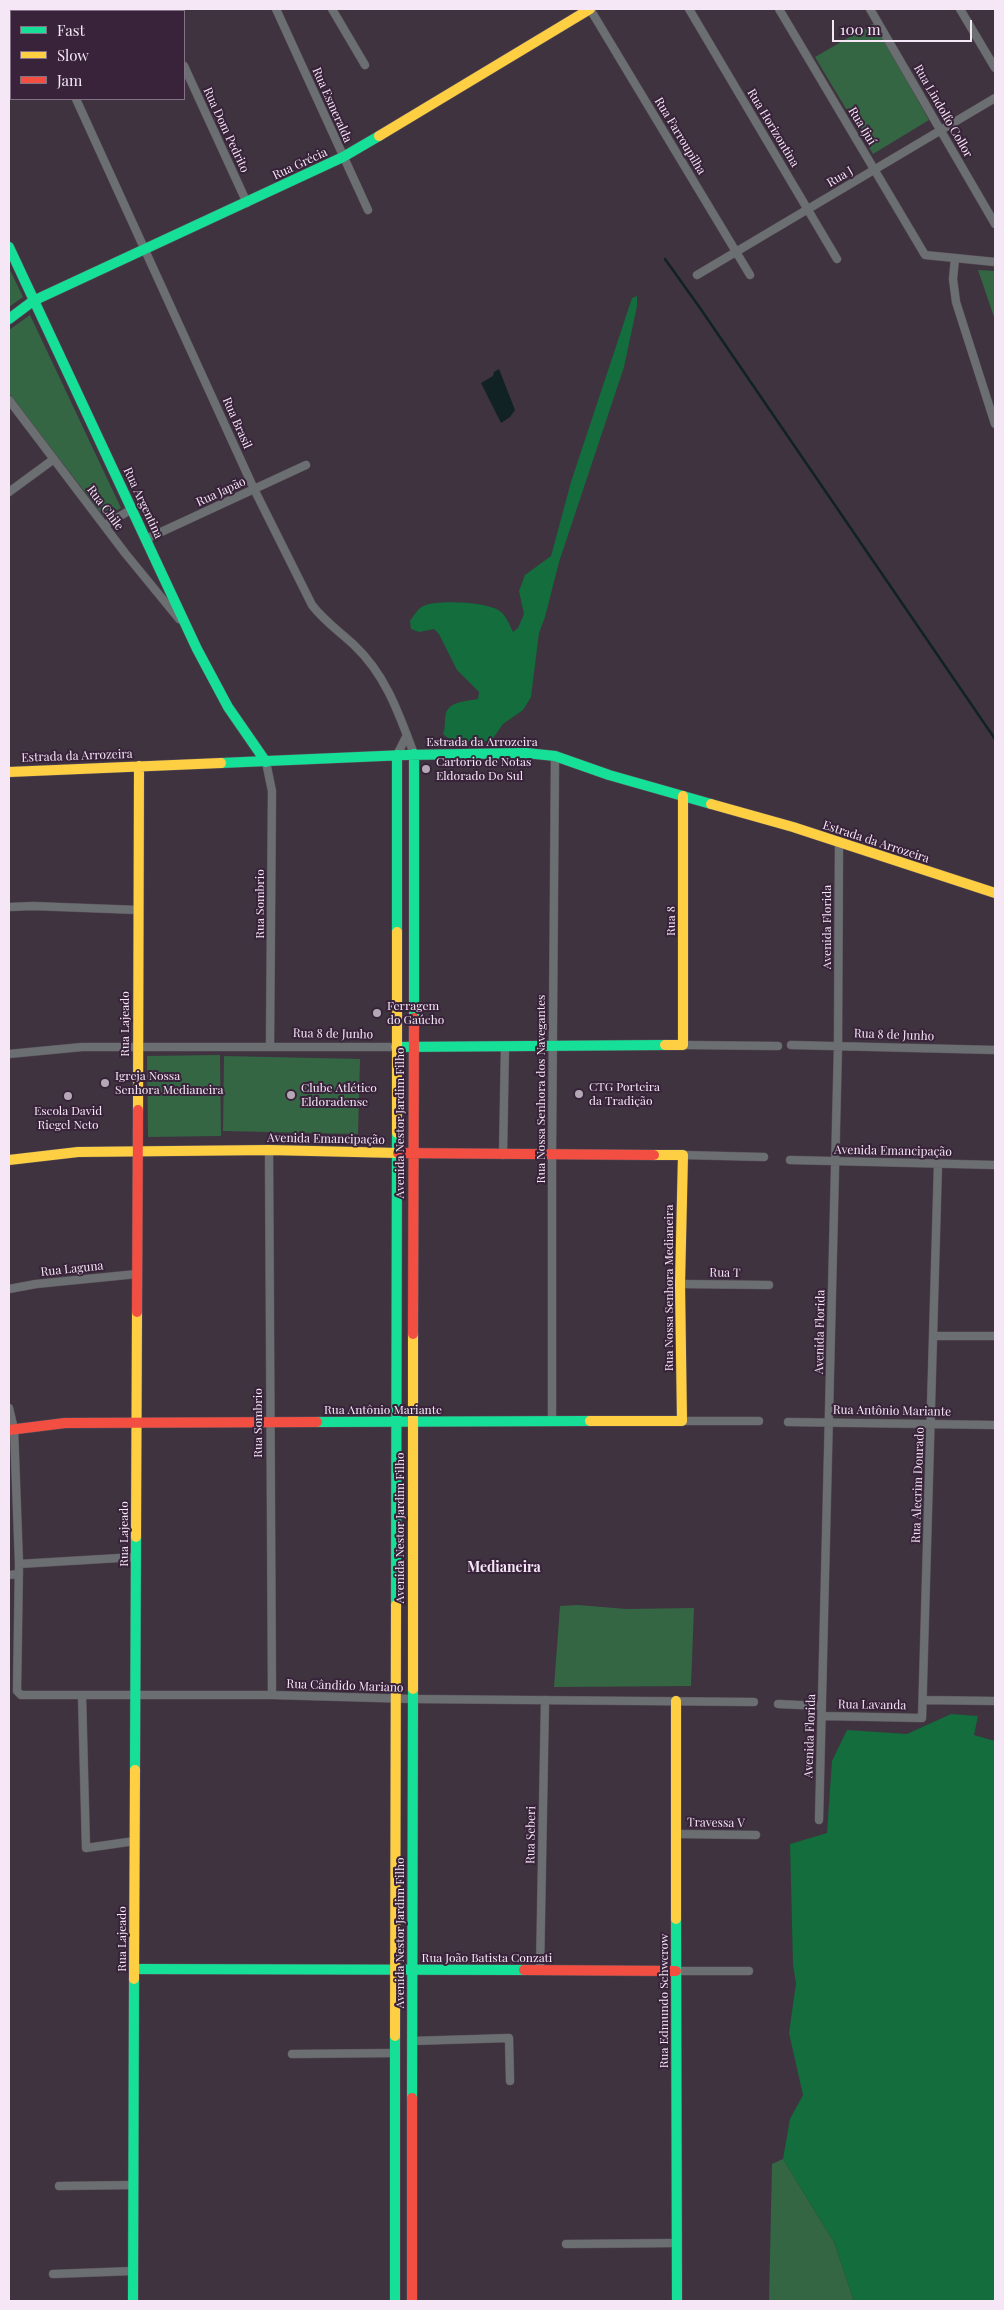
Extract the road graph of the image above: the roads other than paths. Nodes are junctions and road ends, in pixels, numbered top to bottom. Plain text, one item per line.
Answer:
1 (276, 9) edge
2 (332, 9) edge
3 (590, 9) edge
4 (689, 9) edge
5 (779, 9) edge
6 (870, 9) edge
7 (960, 9) edge
8 (365, 65) dead end
9 (185, 68) edge
10 (995, 68) edge
11 (995, 98) edge
12 (76, 100) edge
13 (942, 130) junction
14 (344, 157) junction
15 (874, 170) junction
16 (247, 203) junction
17 (808, 209) junction
18 (368, 210) dead end
19 (995, 224) edge
20 (9, 247) edge
21 (146, 249) junction
22 (737, 252) junction
23 (955, 258) junction
24 (837, 259) dead end
25 (995, 262) edge
26 (697, 275) dead end
27 (750, 275) dead end
28 (33, 301) junction
29 (9, 320) edge
30 (9, 400) edge
31 (993, 409) edge
32 (995, 424) edge
33 (54, 459) junction
34 (306, 465) dead end
35 (254, 489) junction
36 (9, 492) edge
37 (132, 510) junction
38 (104, 525) junction
39 (146, 539) junction
40 (186, 628) junction
41 (407, 735) junction
42 (414, 754) junction
43 (397, 755) junction
44 (555, 756) junction
45 (266, 762) junction
46 (139, 766) junction
47 (9, 772) edge
48 (683, 796) junction
49 (839, 843) junction
50 (995, 893) edge
51 (9, 906) edge
52 (138, 910) junction
53 (683, 1045) junction
54 (791, 1045) dead end
55 (270, 1046) junction
56 (505, 1046) junction
57 (553, 1046) junction
58 (778, 1046) dead end
59 (838, 1046) junction
60 (396, 1047) junction
61 (413, 1047) junction
62 (138, 1048) junction
63 (995, 1050) edge
64 (9, 1054) edge
65 (269, 1150) junction
66 (138, 1151) junction
67 (396, 1153) junction
68 (413, 1154) junction
69 (552, 1154) junction
70 (503, 1155) junction
71 (683, 1155) junction
72 (764, 1157) dead end
73 (9, 1160) edge
74 (790, 1160) dead end
75 (835, 1162) junction
76 (938, 1164) junction
77 (995, 1165) edge
78 (137, 1274) junction
79 (680, 1284) junction
80 (769, 1285) dead end
81 (9, 1289) edge
82 (396, 1300) junction
83 (413, 1300) junction
84 (934, 1336) junction
85 (995, 1336) edge
86 (9, 1408) edge
87 (682, 1421) junction
88 (759, 1421) dead end
89 (413, 1422) junction
90 (552, 1422) junction
91 (788, 1422) dead end
92 (137, 1423) junction
93 (269, 1423) junction
94 (396, 1423) junction
95 (830, 1423) junction
96 (931, 1424) junction
97 (995, 1425) edge
98 (11, 1430) edge
99 (12, 1490) edge
100 (136, 1558) junction
101 (19, 1564) junction
102 (19, 1574) junction
103 (9, 1575) edge
104 (272, 1695) junction
105 (82, 1696) junction
106 (136, 1696) junction
107 (396, 1699) junction
108 (413, 1699) junction
109 (544, 1700) junction
110 (923, 1700) junction
111 (676, 1701) junction
112 (995, 1701) edge
113 (754, 1702) dead end
114 (778, 1704) dead end
115 (822, 1706) junction
116 (822, 1716) junction
117 (922, 1718) joint
118 (819, 1820) dead end
119 (676, 1834) junction
120 (756, 1835) dead end
121 (135, 1841) junction
122 (135, 1969) junction
123 (396, 1970) junction
124 (412, 1970) junction
125 (540, 1970) junction
126 (676, 1971) junction
127 (749, 1971) dead end
128 (412, 2041) junction
129 (396, 2053) junction
130 (292, 2054) dead end
131 (510, 2081) dead end
132 (412, 2106) junction
133 (396, 2107) junction
134 (134, 2185) junction
135 (59, 2186) dead end
136 (676, 2243) junction
137 (566, 2244) dead end
138 (134, 2272) junction
139 (53, 2274) dead end
140 (396, 2284) junction
141 (412, 2284) junction
142 (133, 2301) edge
143 (396, 2301) edge
144 (412, 2301) edge
145 (677, 2301) edge

1 - 14 street, Rua Esmeralda
2 - 8 street
3 - 14 main road, Rua Grécia
3 - 22 street, Rua Farroupilha
4 - 17 street, Rua Horizontina
5 - 15 street, Rua Ijuí
6 - 13 street, Rua Lindolfo Collor
7 - 10 street
9 - 16 street, Rua Dom Pedrito
11 - 13 street, Rua J
12 - 21 street, Rua Brasil
13 - 15 street, Rua J
13 - 19 street, Rua Lindolfo Collor
14 - 16 main road, Rua Grécia
14 - 18 street, Rua Esmeralda
15 - 17 street, Rua J
15 - 23 street, Rua Ijuí
16 - 21 main road, Rua Grécia
17 - 22 street, Rua J
17 - 24 street, Rua Horizontina
20 - 28 main road, Rua Argentina
21 - 28 main road, Rua Grécia
21 - 35 street, Rua Brasil
22 - 26 street, Rua J
22 - 27 street, Rua Farroupilha
23 - 25 street
23 - 31 street
28 - 29 main road, Rua Grécia
28 - 37 main road, Rua Argentina
30 - 33 street, Rua Chile
31 - 32 street
33 - 36 street
33 - 38 street, Rua Chile
34 - 35 street, Rua Japão
35 - 39 street, Rua Japão
35 - 41 street, Rua Brasil
37 - 38 street
37 - 39 main road, Rua Argentina
38 - 40 street, Rua Chile
39 - 40 main road, Rua Argentina
40 - 45 main road, Rua Argentina
41 - 42 street, Rua Brasil
41 - 43 street
42 - 43 main road, Estrada da Arrozeira
42 - 44 main road, Estrada da Arrozeira
42 - 61 main road, Avenida Nestor Jardim Filho
43 - 45 main road, Estrada da Arrozeira
43 - 60 main road, Avenida Nestor Jardim Filho
44 - 48 main road, Estrada da Arrozeira
44 - 57 street, Rua Nossa Senhora dos Navegantes
45 - 46 main road, Estrada da Arrozeira
45 - 55 street, Rua Sombrio
46 - 47 main road, Estrada da Arrozeira
46 - 52 main road, Rua Lajeado
48 - 49 main road, Estrada da Arrozeira
48 - 53 main road, Rua 8
49 - 50 main road, Estrada da Arrozeira
49 - 59 street, Avenida Florida
51 - 52 street
52 - 62 main road, Rua Lajeado
53 - 57 main road, Rua 8 de Junho
53 - 58 street, Rua 8 de Junho
54 - 59 street, Rua 8 de Junho
55 - 60 street, Rua 8 de Junho
55 - 62 street, Rua 8 de Junho
56 - 57 main road, Rua 8 de Junho
56 - 61 main road, Rua 8 de Junho
56 - 70 street
57 - 69 street, Rua Nossa Senhora dos Navegantes
59 - 63 street, Rua 8 de Junho
59 - 75 street, Avenida Florida
60 - 61 main road, Rua 8 de Junho
60 - 67 main road, Avenida Nestor Jardim Filho
61 - 68 main road, Avenida Nestor Jardim Filho
62 - 64 street, Rua 8 de Junho
62 - 66 main road, Rua Lajeado
65 - 66 main road, Avenida Emancipação
65 - 67 main road, Avenida Emancipação
65 - 93 street, Rua Sombrio
66 - 73 main road, Avenida Emancipação
66 - 78 main road, Rua Lajeado
67 - 68 main road, Avenida Emancipação
67 - 82 main road, Avenida Nestor Jardim Filho
68 - 70 main road, Avenida Emancipação
68 - 83 main road, Avenida Nestor Jardim Filho
69 - 70 main road, Avenida Emancipação
69 - 71 main road, Avenida Emancipação
69 - 90 street, Rua Nossa Senhora dos Navegantes
71 - 72 street, Avenida Emancipação
71 - 79 main road, Rua Nossa Senhora Medianeira
74 - 75 street, Avenida Emancipação
75 - 76 street, Avenida Emancipação
75 - 95 street, Avenida Florida
76 - 77 street, Avenida Emancipação
76 - 84 street, Rua Alecrim Dourado
78 - 81 street, Rua Laguna
78 - 92 main road, Rua Lajeado
79 - 80 street, Rua T
79 - 87 main road, Rua Nossa Senhora Medianeira
82 - 83 main road
82 - 94 main road, Avenida Nestor Jardim Filho
83 - 89 main road, Avenida Nestor Jardim Filho
84 - 85 street
84 - 96 street, Rua Alecrim Dourado
86 - 98 street
87 - 88 street, Rua Antônio Mariante
87 - 90 main road, Rua Antônio Mariante
89 - 90 main road, Rua Antônio Mariante
89 - 94 main road, Rua Antônio Mariante
89 - 108 main road, Avenida Nestor Jardim Filho
91 - 95 street, Rua Antônio Mariante
92 - 93 main road, Rua Antônio Mariante
92 - 98 main road, Rua Antônio Mariante
92 - 100 main road, Rua Lajeado
93 - 94 main road, Rua Antônio Mariante
93 - 104 street, Rua Sombrio
94 - 107 main road, Avenida Nestor Jardim Filho
95 - 96 street, Rua Antônio Mariante
95 - 115 street, Avenida Florida
96 - 97 street, Rua Antônio Mariante
96 - 110 street, Rua Alecrim Dourado
98 - 99 street
99 - 101 street
100 - 101 street
100 - 106 main road, Rua Lajeado
101 - 102 street
102 - 103 street
102 - 105 street, Rua Cândido Mariano
104 - 106 street, Rua Cândido Mariano
104 - 107 street, Rua Cândido Mariano
105 - 106 street, Rua Cândido Mariano
105 - 121 street
106 - 121 main road, Rua Lajeado
107 - 108 street, Rua Cândido Mariano
107 - 123 main road, Avenida Nestor Jardim Filho
108 - 109 street, Rua Cândido Mariano
108 - 124 main road, Avenida Nestor Jardim Filho
109 - 111 street, Rua Cândido Mariano
109 - 125 street, Rua Seberi
110 - 112 street, Rua Lavanda
110 - 117 street, Rua Alecrim Dourado
111 - 113 street, Rua Cândido Mariano
111 - 119 main road, Rua Edmundo Schwcrow
114 - 115 street
115 - 116 street, Avenida Florida
116 - 117 street, Rua Lavanda
116 - 118 street, Avenida Florida
119 - 120 street, Travessa V
119 - 126 main road, Rua Edmundo Schwcrow
121 - 122 main road, Rua Lajeado
122 - 123 main road, Rua João Batista Conzati
122 - 134 main road, Rua Lajeado
123 - 124 main road, Rua João Batista Conzati
123 - 129 main road, Avenida Nestor Jardim Filho
124 - 125 main road, Rua João Batista Conzati
124 - 128 main road, Avenida Nestor Jardim Filho
125 - 126 main road, Rua João Batista Conzati
126 - 127 street, Rua João Batista Conzati
126 - 136 main road, Rua Edmundo Schwcrow
128 - 131 street
128 - 132 main road, Avenida Nestor Jardim Filho
129 - 130 street
129 - 133 main road, Avenida Nestor Jardim Filho
132 - 133 main road
132 - 141 main road, Avenida Nestor Jardim Filho
133 - 140 main road, Avenida Nestor Jardim Filho
134 - 135 street
134 - 138 main road, Rua Lajeado
136 - 137 street
136 - 145 main road, Rua Edmundo Schwcrow
138 - 139 street
138 - 142 main road, Rua Lajeado
140 - 141 main road
140 - 143 main road, Avenida Nestor Jardim Filho
141 - 144 main road, Avenida Nestor Jardim Filho

